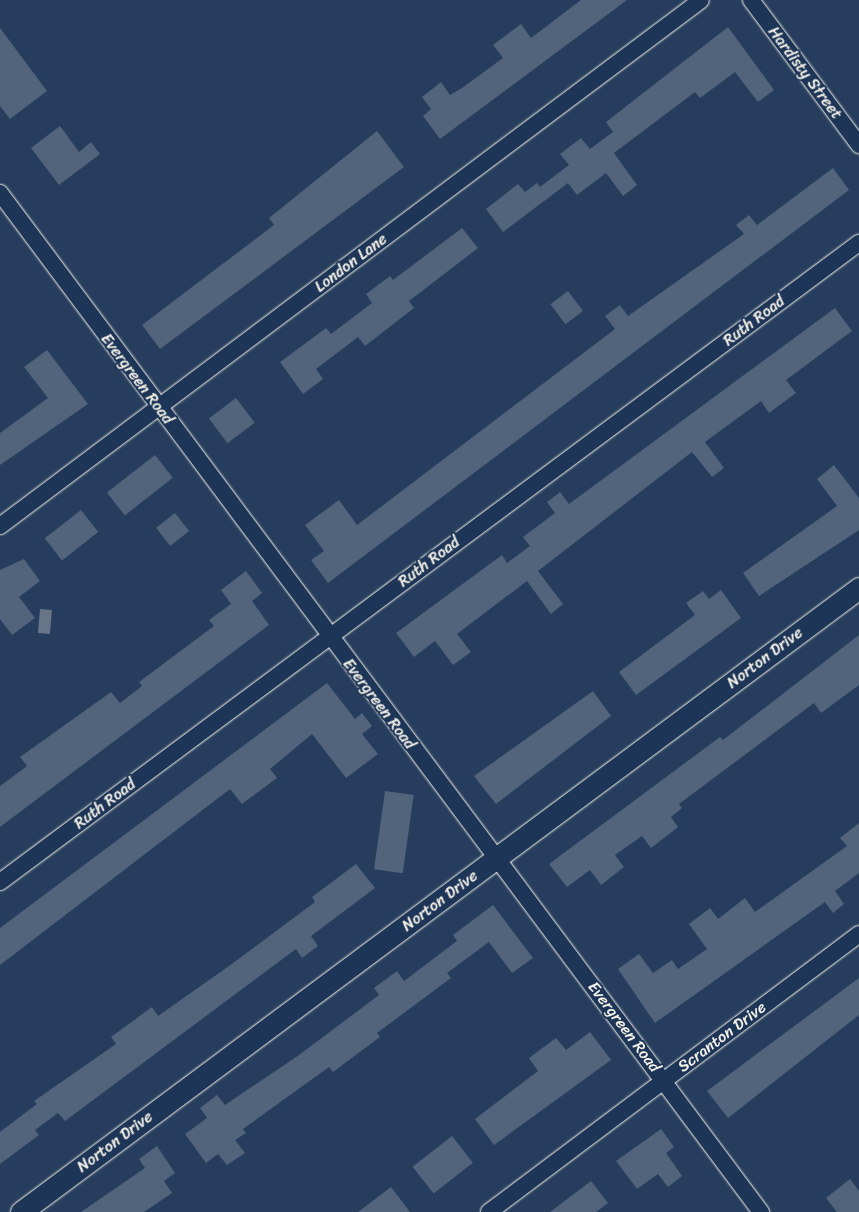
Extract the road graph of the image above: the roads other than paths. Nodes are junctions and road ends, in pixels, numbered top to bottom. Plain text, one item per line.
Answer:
1 (702, 0) edge
2 (751, 0) edge
3 (859, 145) edge
4 (0, 193) edge
5 (859, 243) edge
6 (159, 408) junction
7 (0, 526) edge
8 (859, 588) edge
9 (329, 637) junction
10 (497, 859) junction
11 (0, 882) edge
12 (859, 934) edge
13 (665, 1081) junction
14 (21, 1212) edge
15 (489, 1212) edge
16 (761, 1212) edge

1 - 6 street, London Lane
2 - 3 street, Hardisty Street
4 - 6 street, Evergreen Road
5 - 9 street, Ruth Road
6 - 7 street, London Lane
6 - 9 street, Evergreen Road
8 - 10 street, Norton Drive
9 - 10 street, Evergreen Road
9 - 11 street, Ruth Road
10 - 13 street, Evergreen Road
10 - 14 street, Norton Drive
12 - 13 street, Scranton Drive
13 - 15 street, Scranton Drive
13 - 16 street, Evergreen Road

